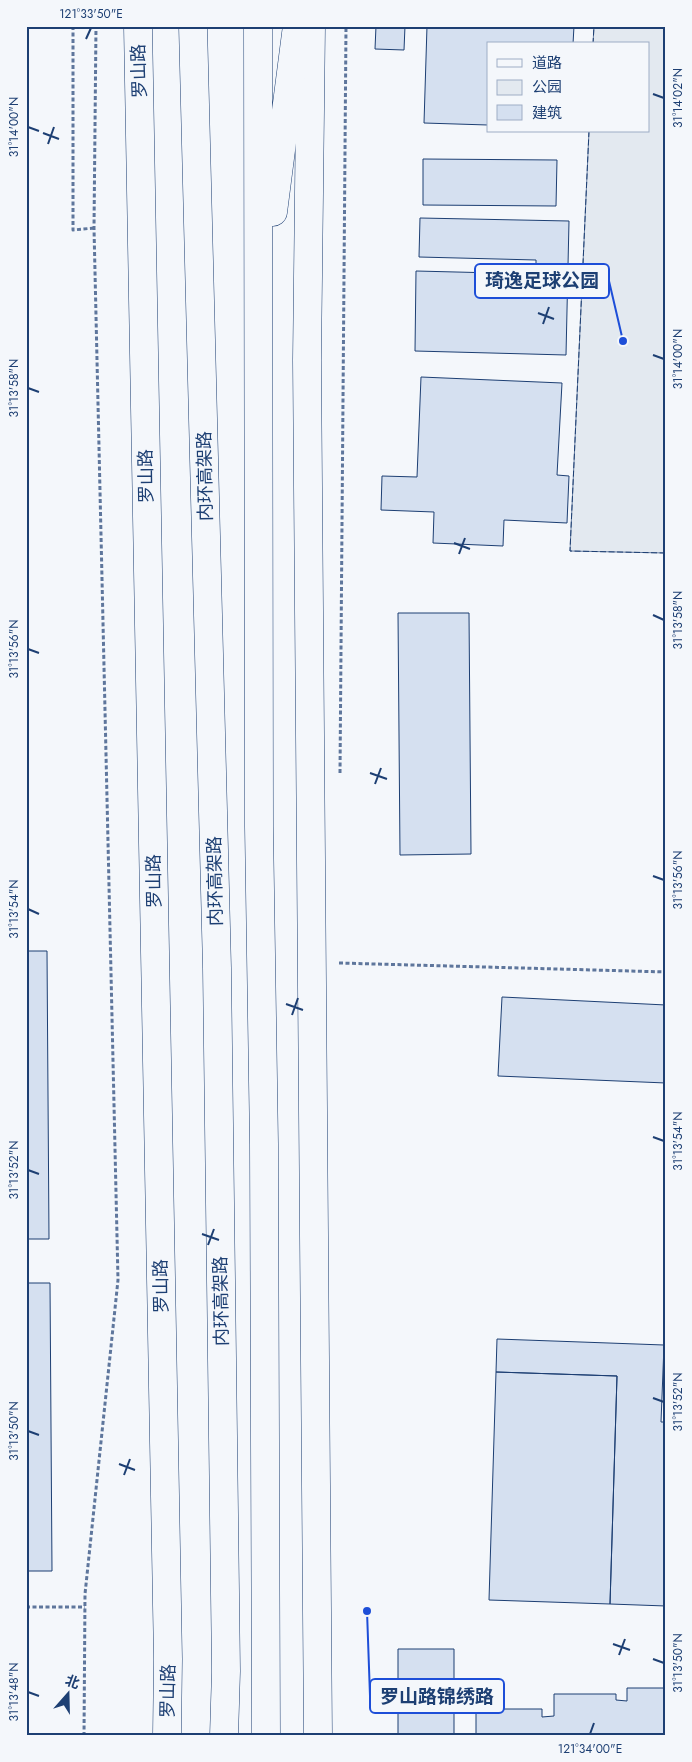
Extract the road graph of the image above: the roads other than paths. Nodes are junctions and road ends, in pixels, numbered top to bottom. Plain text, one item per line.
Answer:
1 (138, 26) edge
2 (193, 26) edge
3 (258, 26) edge
4 (297, 26) edge
5 (311, 26) edge
6 (258, 320) junction
7 (167, 1736) edge
8 (224, 1736) edge
9 (266, 1736) edge
10 (318, 1736) edge

1 - 7 main road, 罗山路
2 - 8 main road, 内环高架路
3 - 6 main road
4 - 6 main road
5 - 10 main road
6 - 9 main road

